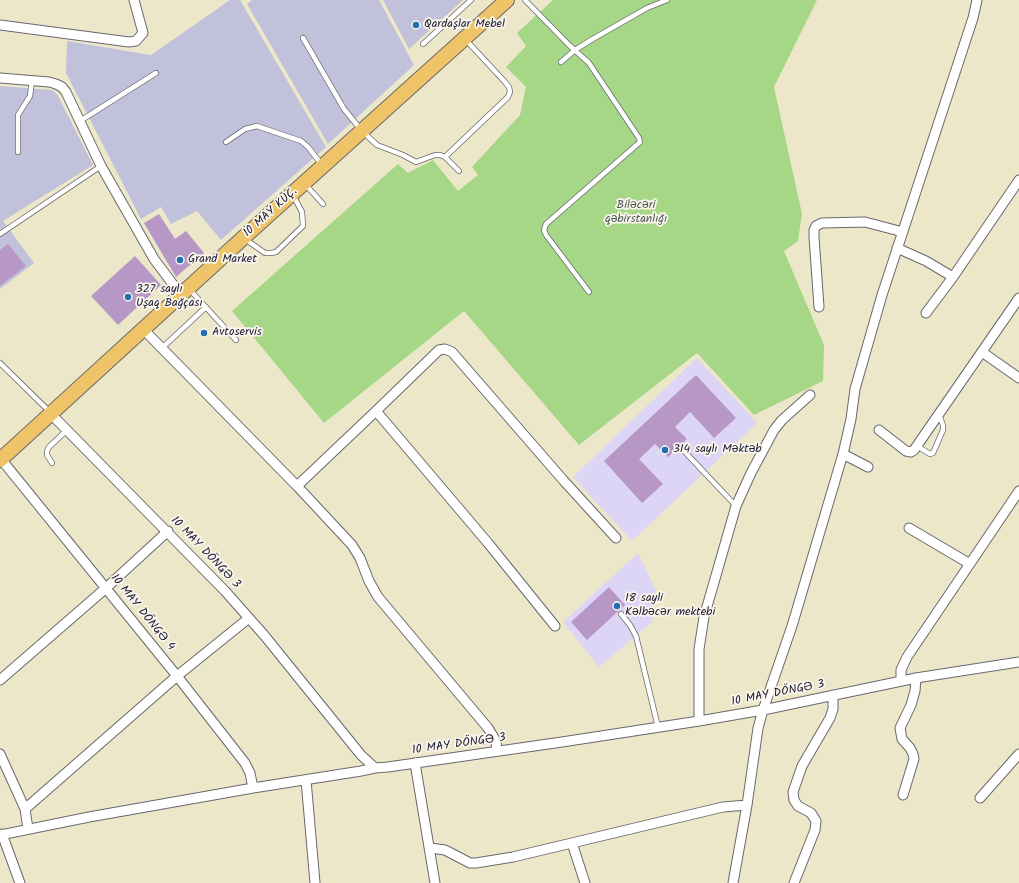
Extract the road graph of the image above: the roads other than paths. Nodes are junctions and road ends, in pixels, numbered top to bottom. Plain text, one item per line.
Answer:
1 (134, 0) edge
2 (471, 0) edge
3 (507, 0) edge
4 (525, 0) edge
5 (666, 0) edge
6 (977, 0) edge
7 (0, 25) edge
8 (303, 38) dead end
9 (464, 39) junction
10 (423, 44) dead end
11 (575, 50) junction
12 (561, 62) dead end
13 (156, 72) dead end
14 (0, 78) edge
15 (32, 80) junction
16 (80, 121) junction
17 (362, 131) junction
18 (226, 142) dead end
19 (18, 152) dead end
20 (445, 157) junction
21 (101, 166) junction
22 (323, 166) junction
23 (459, 171) dead end
24 (1019, 180) edge
25 (304, 183) junction
26 (292, 194) junction
27 (323, 204) dead end
28 (903, 232) junction
29 (0, 234) edge
30 (244, 238) junction
31 (897, 248) junction
32 (953, 277) junction
33 (185, 292) junction
34 (590, 292) dead end
35 (1019, 298) edge
36 (206, 307) junction
37 (819, 307) dead end
38 (926, 314) dead end
39 (144, 330) junction
40 (236, 340) dead end
41 (162, 348) junction
42 (982, 352) junction
43 (0, 363) edge
44 (1019, 378) edge
45 (810, 395) dead end
46 (376, 411) junction
47 (51, 414) junction
48 (938, 415) junction
49 (67, 430) junction
50 (879, 430) dead end
51 (917, 446) junction
52 (684, 452) dead end
53 (843, 454) junction
54 (1, 460) edge
55 (52, 463) dead end
56 (868, 467) dead end
57 (296, 486) junction
58 (1019, 491) edge
59 (736, 506) junction
60 (909, 528) dead end
61 (168, 531) junction
62 (616, 538) dead end
63 (970, 564) junction
64 (106, 588) junction
65 (620, 614) dead end
66 (249, 618) junction
67 (555, 626) dead end
68 (1019, 662) edge
69 (177, 676) junction
70 (916, 678) junction
71 (0, 680) edge
72 (901, 681) junction
73 (833, 695) junction
74 (763, 710) junction
75 (699, 721) junction
76 (658, 727) junction
77 (497, 751) junction
78 (0, 754) edge
79 (1019, 754) edge
80 (415, 763) junction
81 (375, 768) junction
82 (306, 780) junction
83 (253, 788) junction
84 (903, 795) dead end
85 (980, 798) dead end
86 (747, 805) junction
87 (25, 809) junction
88 (28, 829) junction
89 (1, 835) edge
90 (572, 843) junction
91 (430, 848) junction
92 (20, 883) edge
93 (315, 883) edge
94 (435, 883) edge
95 (585, 883) edge
96 (733, 883) edge
97 (794, 883) edge

1 - 7 street
2 - 10 lane
3 - 9 main road, 10 MAY KÜÇ.
4 - 11 lane
5 - 11 lane
6 - 28 street
8 - 17 lane
9 - 17 main road, 10 MAY KÜÇ.
9 - 20 lane
11 - 12 lane
11 - 34 lane
13 - 16 lane
14 - 15 street
15 - 16 street
15 - 19 lane
16 - 21 street
17 - 20 lane
17 - 22 main road, 10 MAY KÜÇ.
18 - 22 lane
20 - 23 lane
21 - 29 lane
21 - 33 street
22 - 25 main road, 10 MAY KÜÇ.
24 - 32 street
25 - 26 main road, 10 MAY KÜÇ.
25 - 27 lane
26 - 30 main road, 10 MAY KÜÇ.
26 - 30 lane
28 - 31 street
28 - 37 street
30 - 33 main road, 10 MAY KÜÇ.
31 - 32 street
31 - 53 street
32 - 38 street
33 - 36 lane
33 - 39 main road, 10 MAY KÜÇ.
35 - 42 street
36 - 40 lane
36 - 41 lane
39 - 41 street
39 - 47 main road, 10 MAY KÜÇ.
41 - 57 street
42 - 44 street
42 - 48 street
43 - 47 lane
45 - 59 street
46 - 57 street
46 - 62 street
46 - 67 street
47 - 49 street, 10 MAY DÖNGƏ 3
47 - 54 main road, 10 MAY KÜÇ.
48 - 51 street
48 - 51 lane
49 - 55 lane
49 - 61 street, 10 MAY DÖNGƏ 3
50 - 51 street
52 - 59 lane
53 - 56 street
53 - 74 street
54 - 64 street, 10 MAY DÖNGƏ 4
57 - 77 street
58 - 63 street
59 - 75 street
60 - 63 street
61 - 64 street
61 - 66 street, 10 MAY DÖNGƏ 3
63 - 72 street
64 - 69 street, 10 MAY DÖNGƏ 4
64 - 71 street
65 - 76 lane
66 - 69 street
66 - 81 street, 10 MAY DÖNGƏ 3
68 - 70 street, 10 MAY DÖNGƏ 3
69 - 83 street, 10 MAY DÖNGƏ 4
69 - 87 street
70 - 72 street, 10 MAY DÖNGƏ 3
70 - 84 street
72 - 73 street, 10 MAY DÖNGƏ 3
73 - 74 street, 10 MAY DÖNGƏ 3
73 - 97 street
74 - 75 street, 10 MAY DÖNGƏ 3
74 - 86 street
75 - 76 street, 10 MAY DÖNGƏ 3
76 - 77 street, 10 MAY DÖNGƏ 3
77 - 80 street, 10 MAY DÖNGƏ 3
78 - 87 street
79 - 85 street
80 - 81 street, 10 MAY DÖNGƏ 3
80 - 91 street
81 - 82 street
82 - 83 street
82 - 93 street
83 - 88 street
86 - 90 street
86 - 96 street
87 - 88 street
88 - 89 street
89 - 92 street
90 - 91 street
90 - 95 street
91 - 94 street

